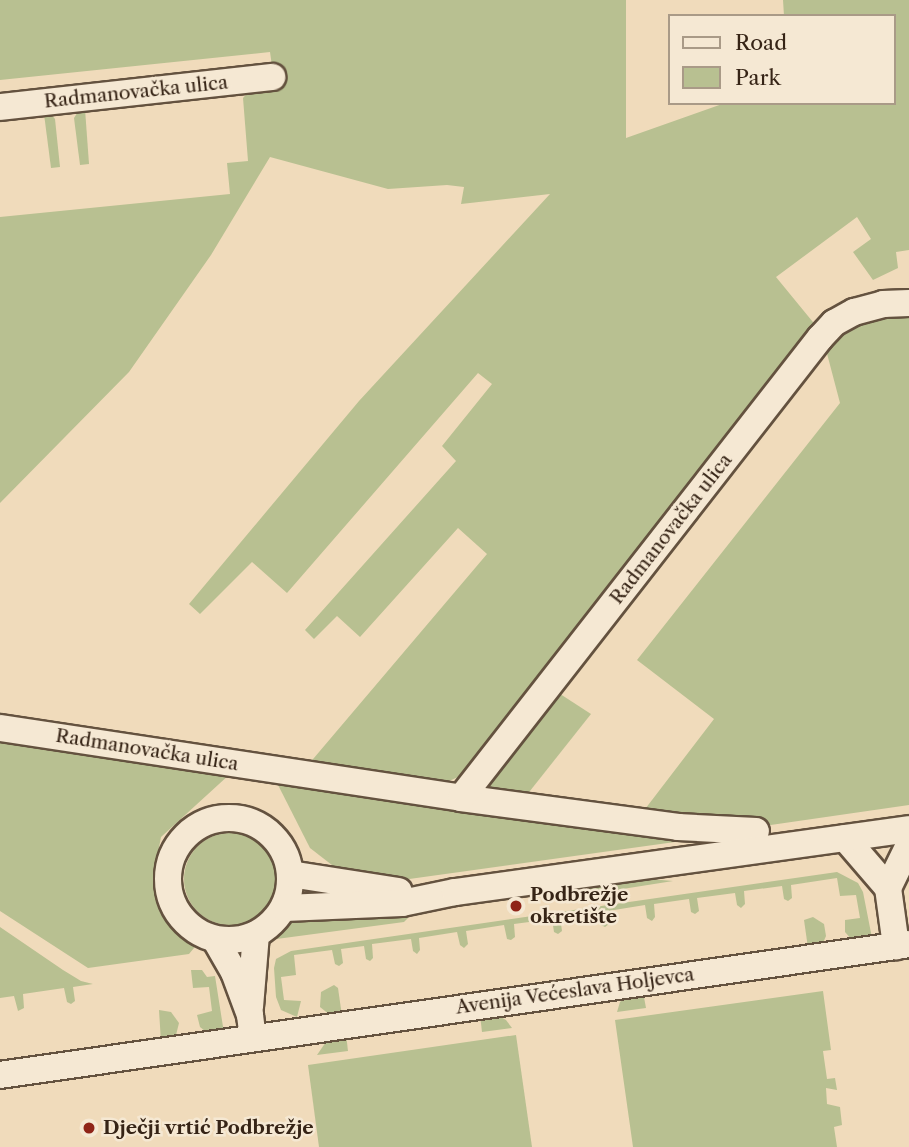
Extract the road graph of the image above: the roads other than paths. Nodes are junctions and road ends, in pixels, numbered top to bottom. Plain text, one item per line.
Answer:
1 (272, 77) dead end
2 (0, 107) edge
3 (909, 303) edge
4 (0, 728) edge
5 (461, 797) junction
6 (909, 829) edge
7 (757, 831) dead end
8 (845, 838) junction
9 (909, 845) edge
10 (290, 874) junction
11 (888, 888) junction
12 (455, 892) junction
13 (285, 908) junction
14 (256, 934) junction
15 (215, 939) junction
16 (902, 945) edge
17 (251, 1027) junction
18 (0, 1075) edge

1 - 2 street, Radmanovačka ulica
3 - 5 street, Radmanovačka ulica
4 - 5 street, Radmanovačka ulica
5 - 7 street, Radmanovačka ulica
6 - 8 street
8 - 11 street
8 - 12 street
9 - 11 street
10 - 12 street
10 - 13 street
10 - 15 street
11 - 16 street, Avenija Većeslava Holjevca
12 - 13 street
13 - 14 street
14 - 15 street
14 - 17 street
15 - 17 street
16 - 17 street, Avenija Većeslava Holjevca
17 - 18 street, Avenija Većeslava Holjevca

